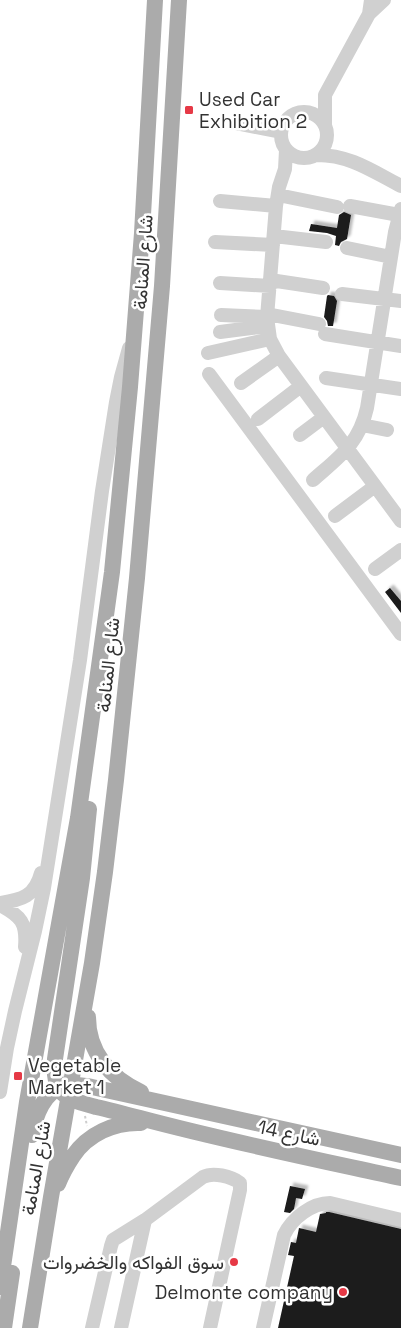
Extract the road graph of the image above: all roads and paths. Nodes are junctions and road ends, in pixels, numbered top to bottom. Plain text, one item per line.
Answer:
1 (155, 0) edge
2 (179, 0) edge
3 (384, 0) edge
4 (370, 7) edge
5 (325, 95) junction
6 (301, 112) junction
7 (235, 123) dead end
8 (326, 130) junction
9 (281, 132) junction
10 (286, 150) junction
11 (310, 156) junction
12 (353, 161) junction
13 (282, 179) junction
14 (401, 186) edge
15 (277, 200) junction
16 (220, 201) dead end
17 (400, 212) edge
18 (273, 241) junction
19 (214, 242) dead end
20 (326, 242) dead end
21 (347, 248) dead end
22 (395, 254) edge
23 (220, 283) dead end
24 (270, 283) junction
25 (323, 288) dead end
26 (342, 294) dead end
27 (384, 299) junction
28 (401, 301) edge
29 (221, 315) dead end
30 (268, 324) junction
31 (135, 330) junction
32 (220, 332) dead end
33 (377, 342) junction
34 (401, 346) edge
35 (208, 354) dead end
36 (279, 356) junction
37 (209, 374) dead end
38 (326, 378) dead end
39 (241, 383) dead end
40 (370, 384) junction
41 (301, 386) junction
42 (401, 389) edge
43 (324, 418) junction
44 (258, 419) dead end
45 (362, 425) junction
46 (387, 430) dead end
47 (300, 435) dead end
48 (348, 449) junction
49 (313, 480) dead end
50 (375, 486) junction
51 (335, 516) dead end
52 (401, 521) edge
53 (401, 550) edge
54 (375, 569) dead end
55 (401, 634) edge
56 (91, 727) junction
57 (51, 844) junction
58 (0, 904) edge
59 (92, 963) junction
60 (24, 974) junction
61 (66, 1090) junction
62 (0, 1092) edge
63 (170, 1104) junction
64 (170, 1126) junction
65 (401, 1155) edge
66 (401, 1178) edge
67 (51, 1197) junction
68 (145, 1220) junction
69 (401, 1220) edge
70 (0, 1286) edge
71 (4, 1328) edge
72 (30, 1328) edge
73 (92, 1328) edge
74 (121, 1328) edge
75 (210, 1328) edge
76 (263, 1328) edge

1 - 31 main road, شارع المنامة
2 - 59 main road, شارع المنامة
3 - 4 street
4 - 5 street
5 - 6 street
5 - 8 street
6 - 8 street
6 - 9 street
7 - 9 street
8 - 11 street
8 - 12 street
9 - 10 street
10 - 11 street
10 - 13 street
11 - 12 street
11 - 13 street
12 - 14 street
13 - 15 street
15 - 16 street
15 - 17 street
15 - 18 street
17 - 22 street
18 - 19 street
18 - 20 street
18 - 24 street
21 - 22 street
22 - 27 street
23 - 24 street
24 - 25 street
24 - 30 street
26 - 27 street
27 - 28 street
27 - 33 street
29 - 30 street
30 - 32 street
30 - 33 street
30 - 35 street
30 - 36 street
31 - 56 main road, شارع المنامة
31 - 57 street
33 - 34 street
33 - 40 street
36 - 39 street
36 - 41 street
37 - 55 street
38 - 40 street
40 - 42 street
40 - 45 street
41 - 43 street
41 - 44 street
43 - 47 street
43 - 48 street
45 - 46 street
45 - 48 street
48 - 49 street
48 - 50 street
50 - 51 street
50 - 52 street
53 - 54 street
56 - 61 main road
56 - 70 main road, شارع المنامة
57 - 58 street
57 - 60 street
58 - 60 street
59 - 61 main road, شارع المنامة
59 - 63 main road
60 - 62 street
61 - 63 main road
61 - 64 main road
61 - 67 main road, شارع المنامة
61 - 71 main road
63 - 65 main road, شارع 14
64 - 66 main road, شارع 14
64 - 67 main road
67 - 72 main road, شارع المنامة
68 - 73 street
68 - 74 street
68 - 75 street
69 - 76 street

